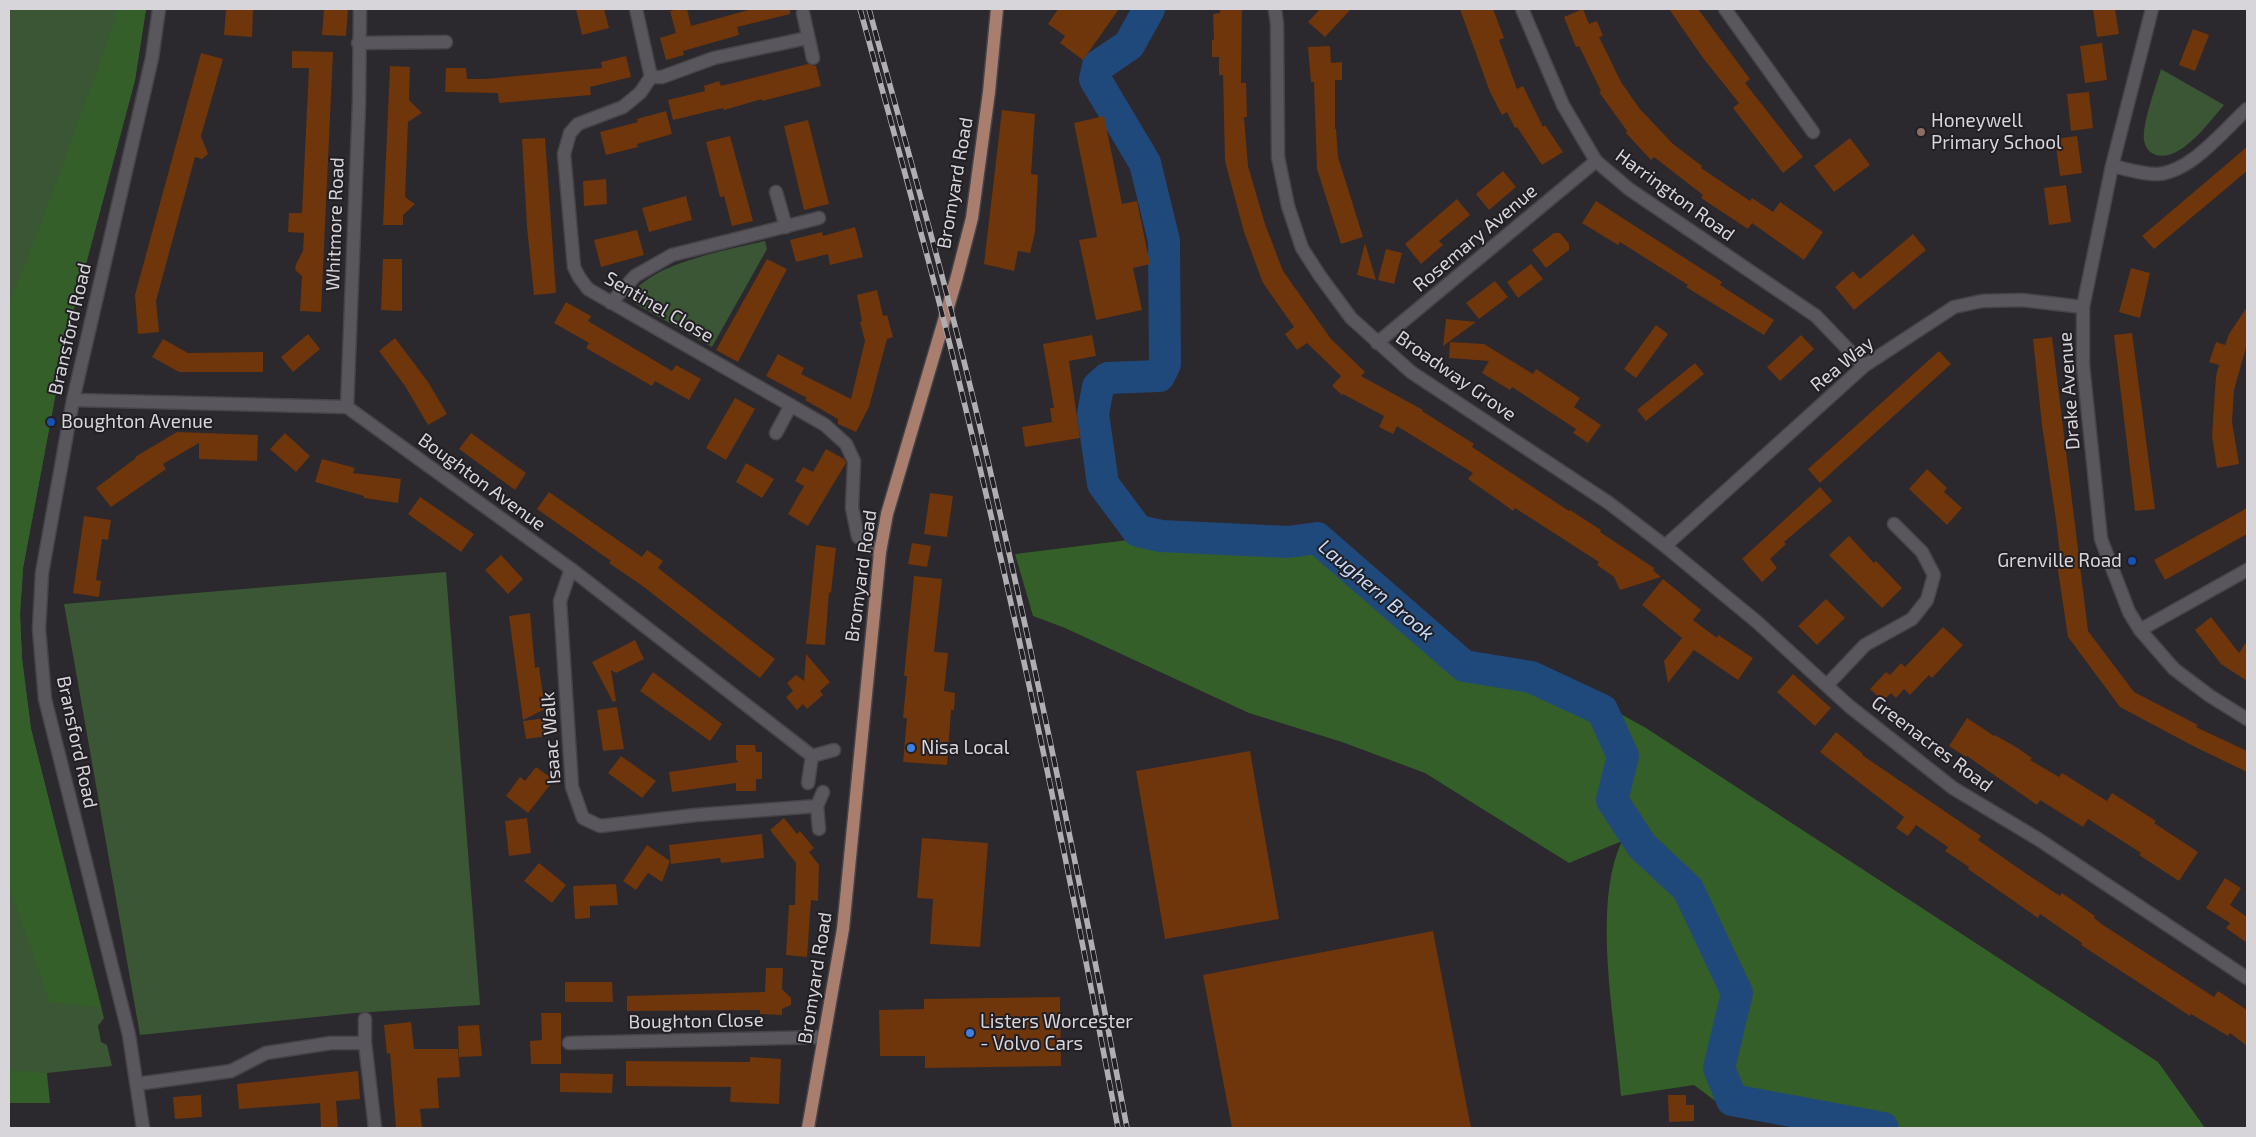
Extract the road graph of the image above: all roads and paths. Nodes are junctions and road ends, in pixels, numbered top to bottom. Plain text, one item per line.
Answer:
1 (158, 9) edge
2 (360, 9) edge
3 (636, 9) edge
4 (997, 9) edge
5 (1275, 9) edge
6 (1522, 9) edge
7 (1725, 9) edge
8 (2152, 9) edge
9 (803, 13) dead end
10 (807, 38) junction
11 (446, 42) dead end
12 (358, 43) junction
13 (813, 58) dead end
14 (651, 77) junction
15 (2247, 109) edge
16 (1813, 132) dead end
17 (1596, 161) junction
18 (2112, 166) junction
19 (776, 192) dead end
20 (819, 218) dead end
21 (786, 227) junction
22 (611, 303) junction
23 (2082, 307) junction
24 (1377, 343) junction
25 (1864, 366) junction
26 (73, 400) junction
27 (791, 405) junction
28 (347, 407) junction
29 (776, 433) dead end
30 (1894, 524) dead end
31 (1665, 546) junction
32 (880, 552) junction
33 (571, 569) junction
34 (2247, 570) edge
35 (2140, 630) junction
36 (1827, 685) junction
37 (2247, 718) edge
38 (834, 750) dead end
39 (812, 756) junction
40 (808, 782) dead end
41 (823, 792) dead end
42 (816, 806) junction
43 (819, 829) dead end
44 (2247, 978) edge
45 (365, 1019) dead end
46 (824, 1037) junction
47 (569, 1043) dead end
48 (366, 1044) junction
49 (137, 1084) junction
50 (143, 1128) edge
51 (375, 1128) edge
52 (808, 1128) edge

1 - 26 street, Bransford Road
2 - 12 street, Whitmore Road
3 - 14 street
4 - 32 main road, Bromyard Road
5 - 24 street, Broadway Grove
6 - 17 street, Harrington Road
7 - 16 street
8 - 18 street, Drake Avenue
9 - 10 street
10 - 13 street
10 - 14 street
11 - 12 street
12 - 28 street, Whitmore Road
14 - 22 street, Sentinel Close
15 - 18 street
17 - 24 street, Rosemary Avenue
17 - 25 street, Harrington Road
18 - 23 street, Drake Avenue
19 - 21 street
20 - 21 street
21 - 22 street
22 - 27 street, Sentinel Close
23 - 25 street, Rea Way
23 - 35 street, Drake Avenue
24 - 31 street, Broadway Grove
25 - 31 street, Rea Way
26 - 28 street
26 - 49 street, Bransford Road
27 - 29 street
27 - 32 street, Sentinel Close
28 - 33 street, Boughton Avenue
30 - 36 street
31 - 36 street, Greenacres Road
32 - 46 main road, Bromyard Road
33 - 39 street, Boughton Avenue
33 - 42 street, Isaac Walk
34 - 35 street
35 - 37 street, Drake Avenue
36 - 44 street, Greenacres Road
38 - 39 street
39 - 40 street
41 - 42 street
42 - 43 street
45 - 48 street
46 - 47 street, Boughton Close
46 - 52 main road, Bromyard Road
48 - 49 street
48 - 51 street
49 - 50 street, Bransford Road

